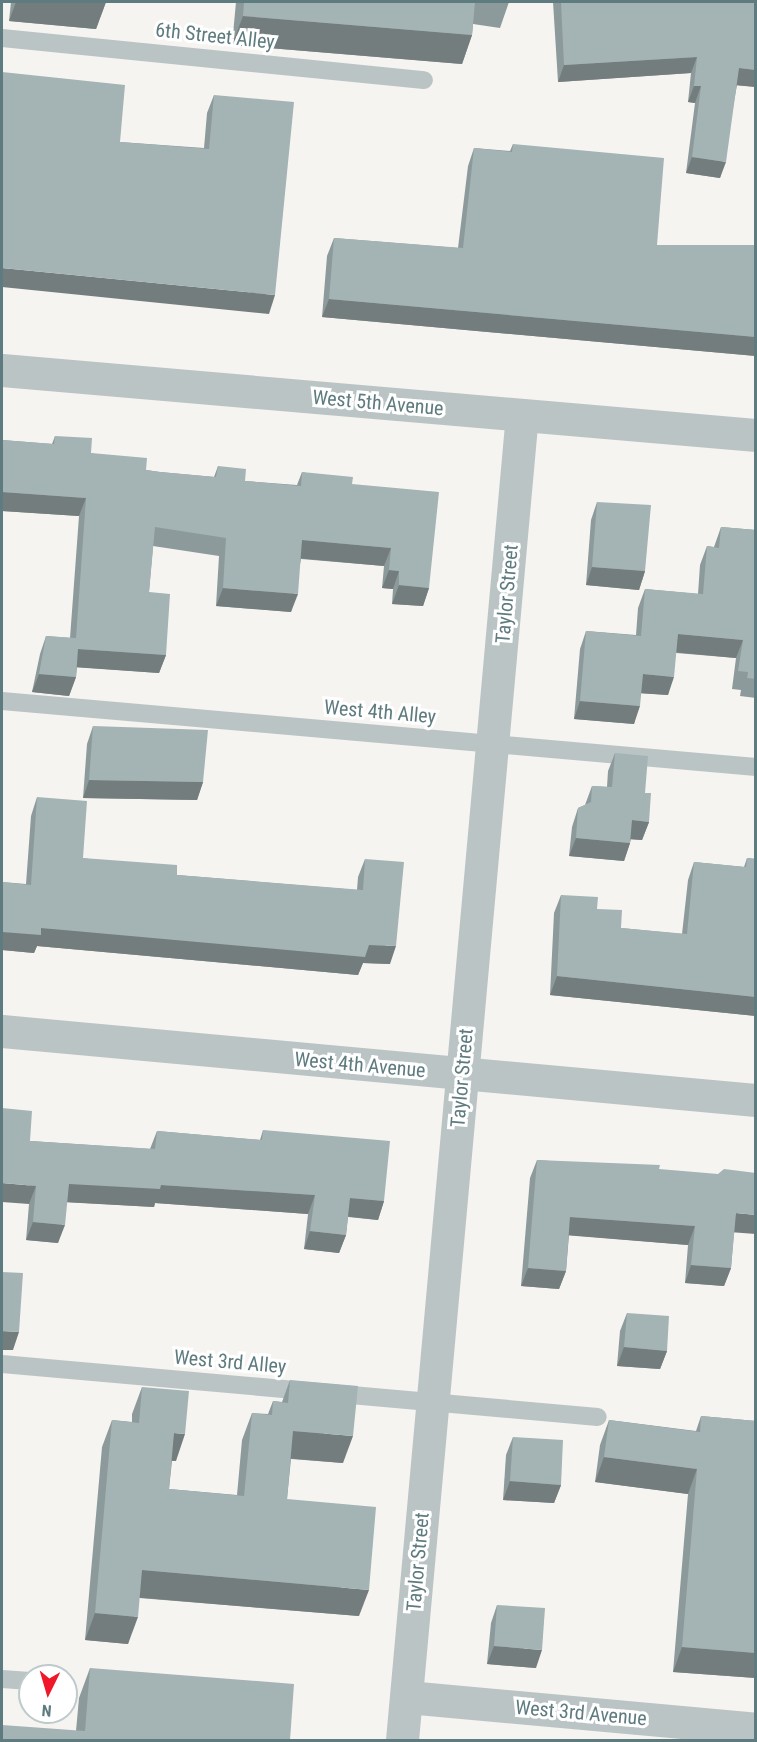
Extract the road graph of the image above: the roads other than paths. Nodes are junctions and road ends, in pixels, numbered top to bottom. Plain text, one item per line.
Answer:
1 (2, 38) edge
2 (424, 80) dead end
3 (2, 370) edge
4 (522, 416) junction
5 (756, 435) edge
6 (2, 701) edge
7 (494, 744) junction
8 (756, 767) edge
9 (2, 1031) edge
10 (462, 1075) junction
11 (756, 1100) edge
12 (2, 1364) edge
13 (432, 1403) junction
14 (598, 1417) dead end
15 (2, 1679) edge
16 (18, 1680) edge
17 (407, 1697) junction
18 (756, 1729) edge
19 (402, 1740) edge

1 - 2 lane, 6th Street Alley
3 - 4 street, West 5th Avenue
4 - 5 street, West 5th Avenue
4 - 7 street, Taylor Street
6 - 7 lane, West 4th Alley
7 - 8 lane, West 4th Alley
7 - 10 street, Taylor Street
9 - 10 street, West 4th Avenue
10 - 11 street, West 4th Avenue
10 - 13 street, Taylor Street
12 - 13 lane, West 3rd Alley
13 - 14 lane, West 3rd Alley
13 - 17 street, Taylor Street
15 - 16 lane
17 - 18 street, West 3rd Avenue
17 - 19 street, Taylor Street

